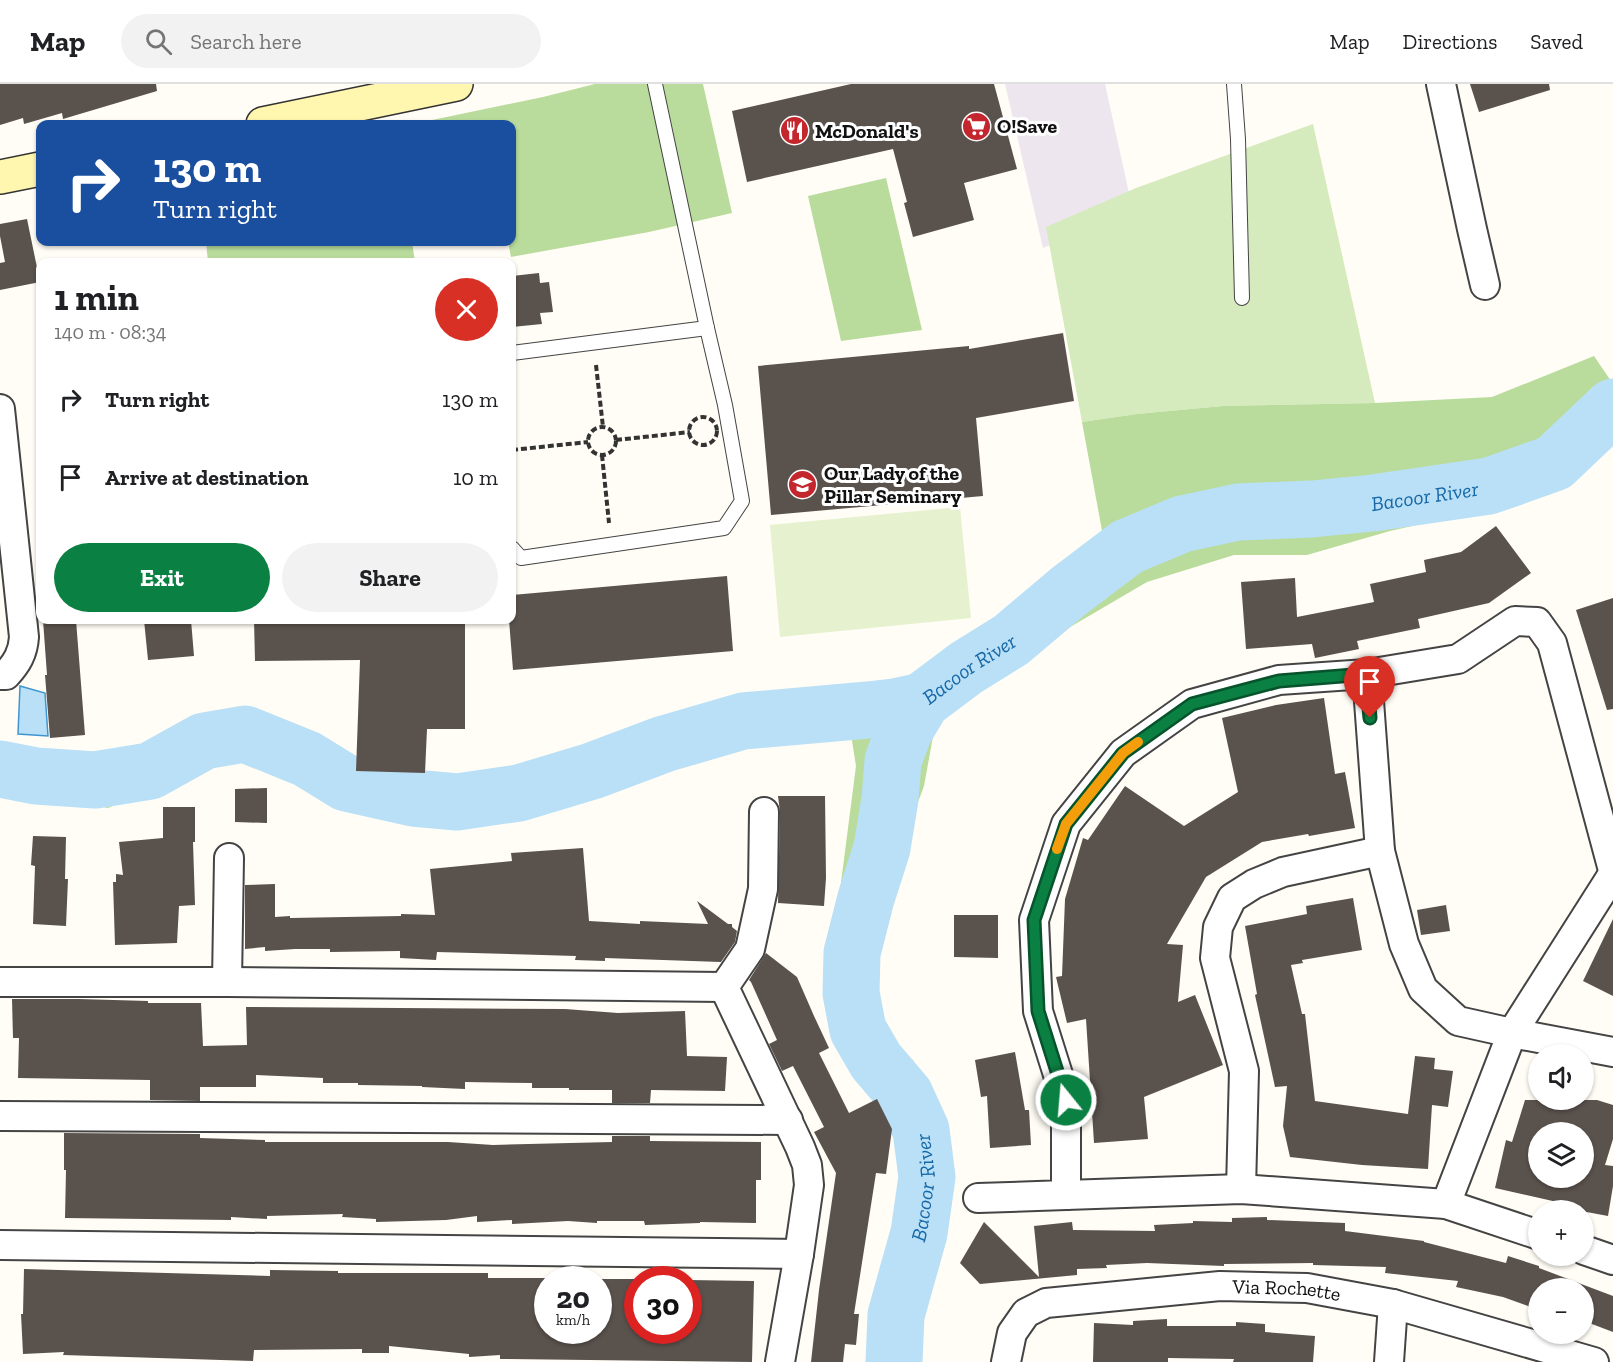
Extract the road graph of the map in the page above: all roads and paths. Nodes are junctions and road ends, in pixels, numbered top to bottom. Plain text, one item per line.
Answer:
1 (456, 84) edge
2 (655, 84) edge
3 (1234, 84) edge
4 (1441, 84) edge
5 (282, 120) edge
6 (36, 170) edge
7 (0, 177) edge
8 (1485, 285) dead end
9 (1242, 298) dead end
10 (707, 328) junction
11 (593, 342) junction
12 (516, 352) edge
13 (0, 409) edge
14 (603, 427) junction
15 (690, 432) dead end
16 (616, 440) junction
17 (588, 442) junction
18 (516, 450) edge
19 (602, 455) junction
20 (5, 501) edge
21 (611, 545) junction
22 (516, 552) edge
23 (1366, 674) junction
24 (0, 675) edge
25 (764, 812) dead end
26 (1380, 851) junction
27 (229, 858) dead end
28 (1613, 872) edge
29 (0, 982) edge
30 (227, 982) junction
31 (724, 987) junction
32 (1512, 1033) junction
33 (1613, 1052) edge
34 (0, 1116) edge
35 (788, 1120) junction
36 (1240, 1189) junction
37 (1066, 1195) junction
38 (978, 1198) dead end
39 (1446, 1204) junction
40 (1528, 1231) edge
41 (0, 1245) edge
42 (1594, 1253) edge
43 (800, 1254) junction
44 (1613, 1260) edge
45 (1393, 1304) junction
46 (780, 1362) edge
47 (1006, 1362) edge
48 (1389, 1362) edge
49 (1594, 1362) edge

1 - 5 main road
2 - 10 lane
3 - 9 lane
4 - 8 street
6 - 7 main road
10 - 11 lane
10 - 21 lane
11 - 12 lane
11 - 14 path
13 - 20 street
14 - 16 path
14 - 17 path
15 - 16 path
16 - 19 path
17 - 18 path
17 - 19 path
19 - 21 path
20 - 24 street
21 - 22 lane
23 - 26 street
23 - 28 street
23 - 37 street
25 - 31 street
26 - 32 street
26 - 36 street
27 - 30 street
28 - 32 street
29 - 30 street
30 - 31 street
31 - 35 street
32 - 33 street
32 - 39 street
34 - 35 street
35 - 43 street
36 - 37 street
36 - 39 street
37 - 38 street
39 - 40 street
41 - 43 street
42 - 44 street
43 - 46 street
45 - 47 street, Via Rochette
45 - 48 street
45 - 49 street, Via Rochette

